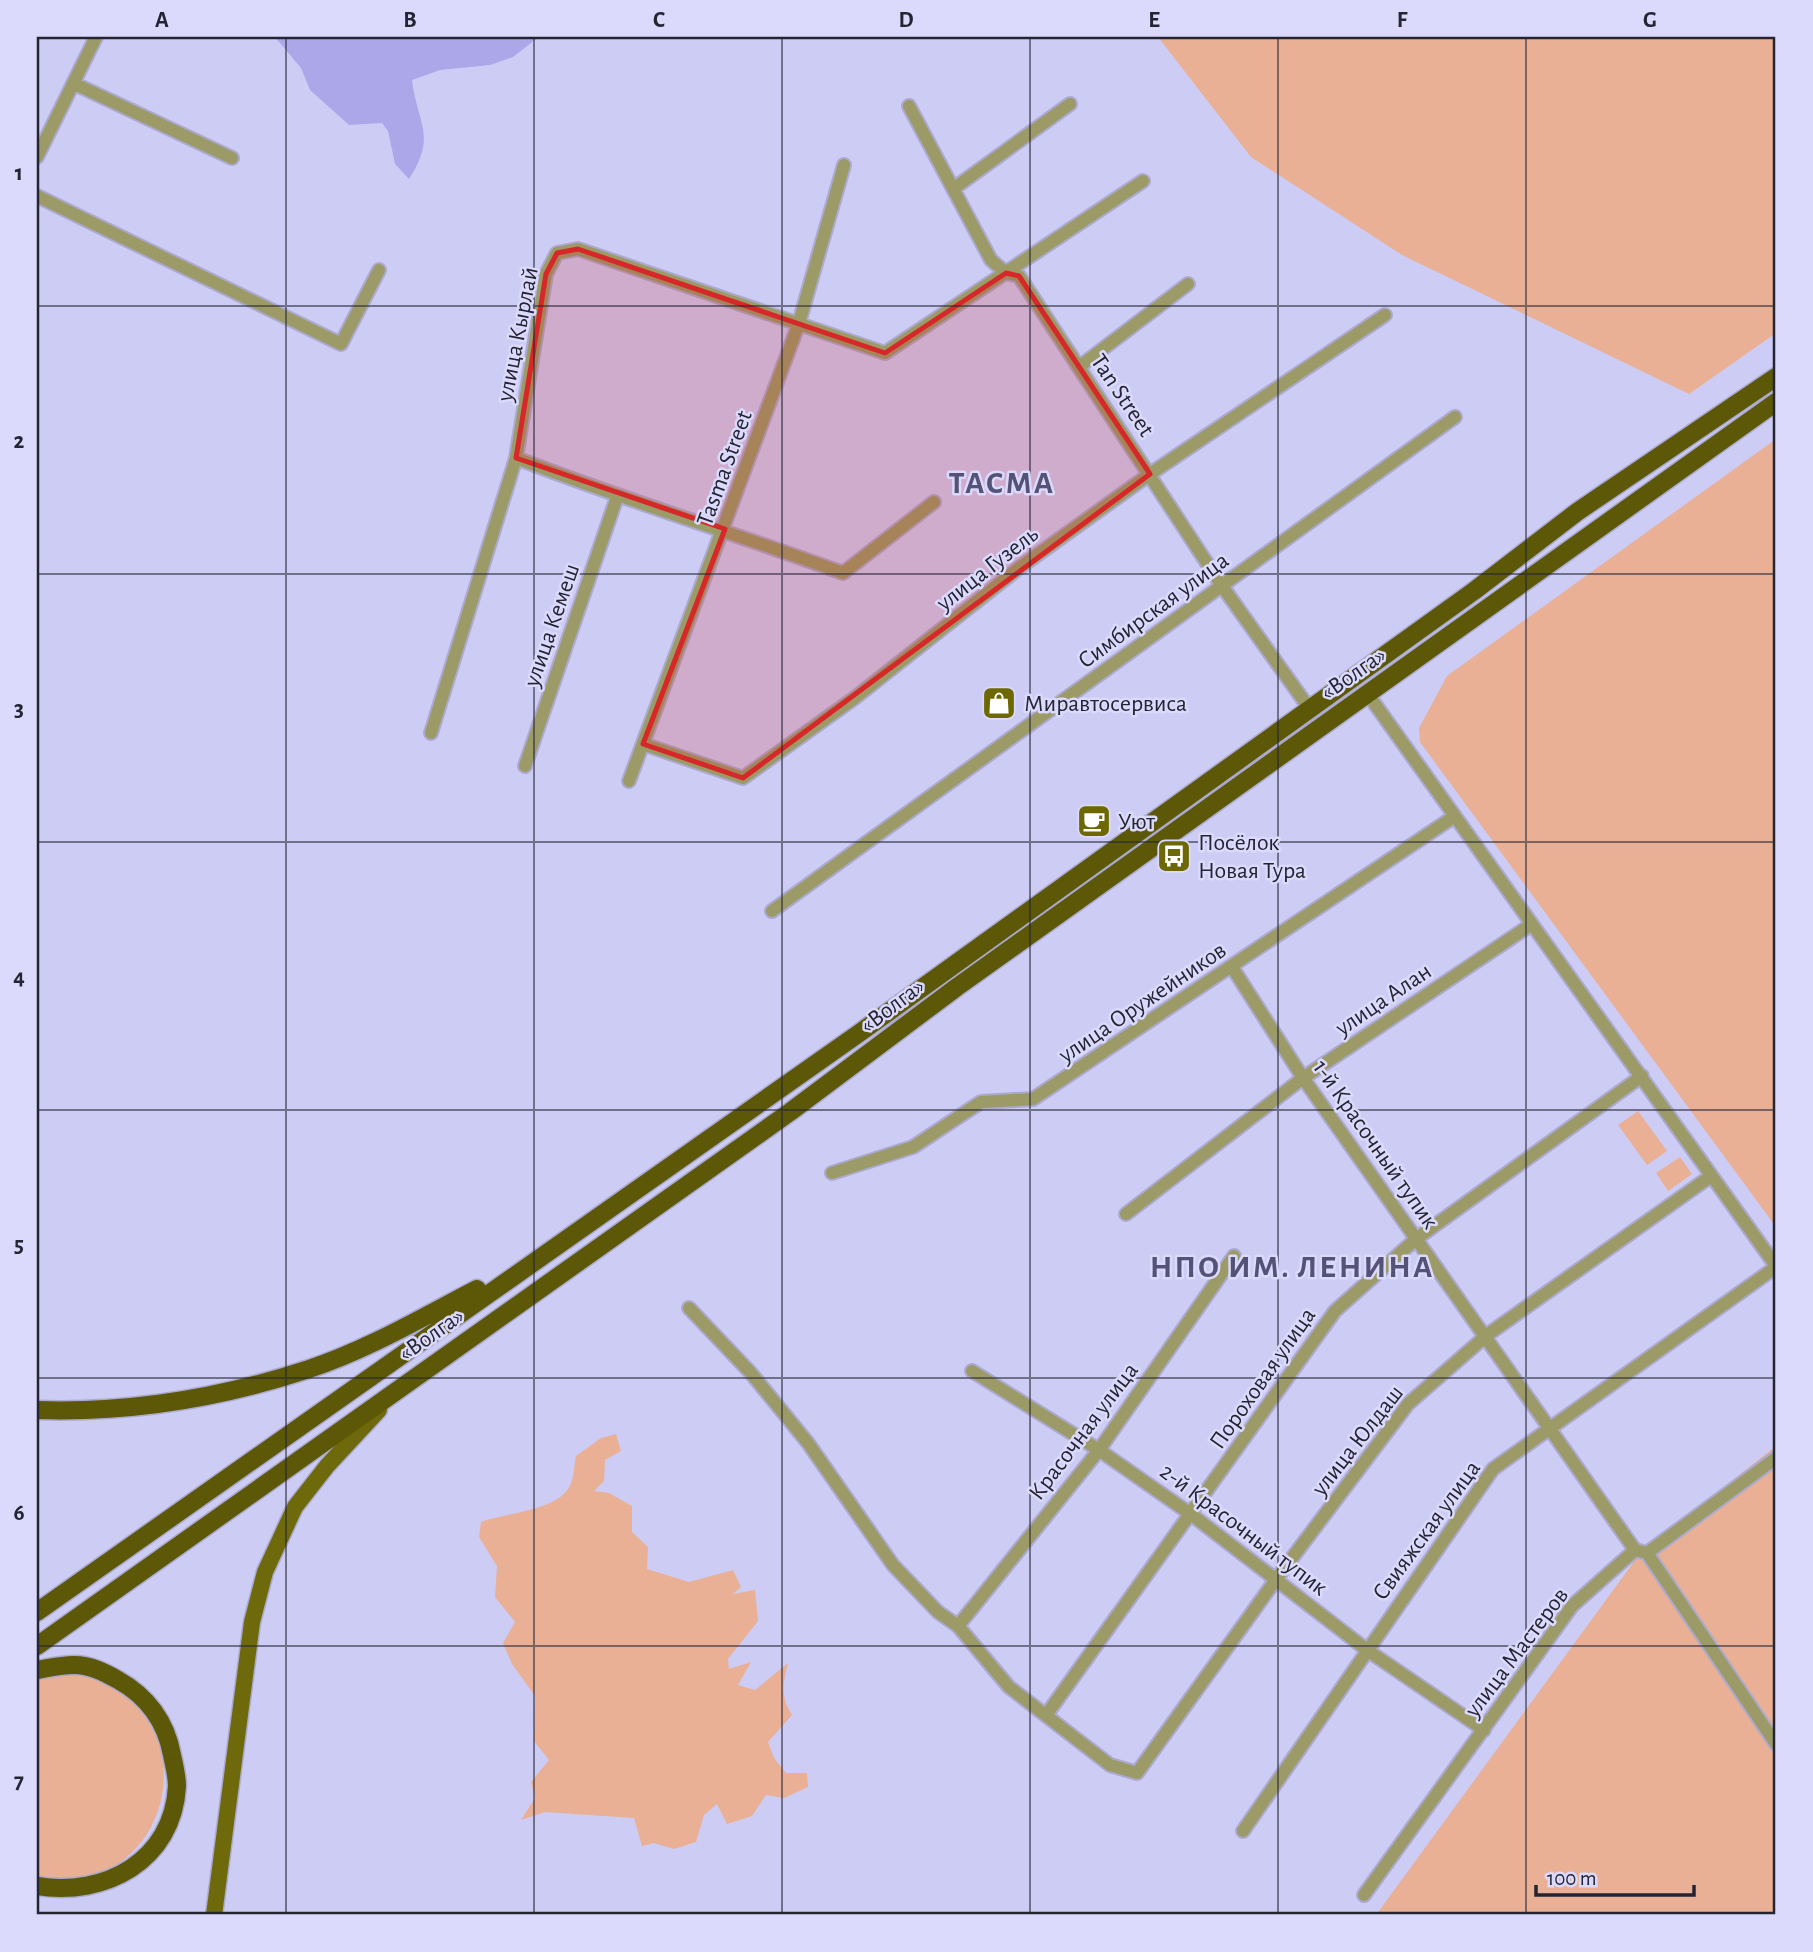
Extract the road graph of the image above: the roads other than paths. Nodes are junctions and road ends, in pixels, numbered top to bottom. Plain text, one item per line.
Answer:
1 (96, 37) edge
2 (75, 84) junction
3 (1070, 104) dead end
4 (909, 106) dead end
5 (37, 158) edge
6 (232, 158) dead end
7 (844, 165) dead end
8 (1143, 181) dead end
9 (953, 189) junction
10 (37, 196) edge
11 (379, 270) dead end
12 (1006, 273) junction
13 (1188, 284) dead end
14 (1385, 315) dead end
15 (799, 323) junction
16 (1079, 367) junction
17 (1776, 377) edge
18 (1776, 402) edge
19 (1455, 416) dead end
20 (516, 458) junction
21 (1150, 474) junction
22 (617, 497) junction
23 (934, 502) dead end
24 (724, 529) junction
25 (1222, 586) junction
26 (1367, 693) junction
27 (1309, 708) junction
28 (431, 733) dead end
29 (643, 744) junction
30 (525, 766) dead end
31 (629, 781) dead end
32 (1455, 816) junction
33 (772, 911) dead end
34 (1532, 924) junction
35 (1232, 967) junction
36 (1642, 1076) junction
37 (1303, 1078) junction
38 (832, 1173) dead end
39 (1711, 1176) junction
40 (1126, 1214) dead end
41 (1416, 1239) junction
42 (542, 1254) junction
43 (1234, 1256) dead end
44 (1776, 1267) edge
45 (689, 1308) dead end
46 (1487, 1335) junction
47 (972, 1371) dead end
48 (412, 1378) junction
49 (37, 1410) edge
50 (1551, 1427) junction
51 (1099, 1450) junction
52 (1776, 1458) edge
53 (1192, 1515) junction
54 (1641, 1551) junction
55 (1278, 1578) junction
56 (37, 1612) edge
57 (958, 1626) junction
58 (37, 1646) edge
59 (1367, 1650) junction
60 (37, 1670) edge
61 (1047, 1714) junction
62 (1484, 1730) junction
63 (1776, 1744) edge
64 (1243, 1832) dead end
65 (37, 1886) edge
66 (1364, 1895) dead end
67 (214, 1915) edge

1 - 2 street
2 - 5 street
2 - 6 street
3 - 9 street
4 - 9 street, Tan Street
7 - 15 street, Tasma Street
8 - 12 street
9 - 12 street, Tan Street
10 - 11 street
12 - 15 street, улица Кырлай
12 - 16 street, Tan Street
13 - 16 street
14 - 21 street, улица Гузель
15 - 20 street, улица Кырлай
15 - 24 street, Tasma Street
16 - 21 street, Tan Street
17 - 27 highway, «Волга»
18 - 26 highway, «Волга»
19 - 25 street, Симбирская улица
20 - 22 street
20 - 28 street, улица Кырлай
21 - 25 street, Tan Street
21 - 29 street, улица Гузель
22 - 24 street
22 - 30 street, улица Кемеш
23 - 24 street
24 - 29 street, Tasma Street
25 - 27 street, Tan Street
25 - 33 street, Симбирская улица
26 - 32 street
26 - 48 highway, «Волга»
27 - 42 highway, «Волга»
29 - 31 street, Tasma Street
32 - 34 street
32 - 35 street, улица Оружейников
34 - 36 street
34 - 37 street, улица Алан
35 - 37 street, 1-й Красочный тупик
35 - 38 street, улица Оружейников
36 - 39 street
36 - 41 street, Пороховая улица
37 - 40 street, улица Алан
37 - 41 street, 1-й Красочный тупик
39 - 44 street
39 - 46 street, улица Юлдаш
41 - 46 street, 1-й Красочный тупик
41 - 53 street, Пороховая улица
42 - 49 highway
42 - 56 highway, «Волга»
43 - 51 street, Красочная улица
44 - 50 street, Свияжская улица
45 - 57 street
46 - 50 street, 1-й Красочный тупик
46 - 55 street, улица Юлдаш
47 - 51 street, 2-й Красочный тупик
48 - 58 highway, «Волга»
48 - 67 main road
50 - 54 street, 1-й Красочный тупик
50 - 59 street, Свияжская улица
51 - 53 street, 2-й Красочный тупик
51 - 57 street, Красочная улица
52 - 54 street, улица Мастеров
53 - 55 street, 2-й Красочный тупик
53 - 61 street, Пороховая улица
54 - 62 street, улица Мастеров
54 - 63 street, 1-й Красочный тупик
55 - 59 street, 2-й Красочный тупик
55 - 61 street, улица Юлдаш
57 - 61 street
59 - 62 street, 2-й Красочный тупик
59 - 64 street, Свияжская улица
60 - 65 highway
62 - 66 street, улица Мастеров

